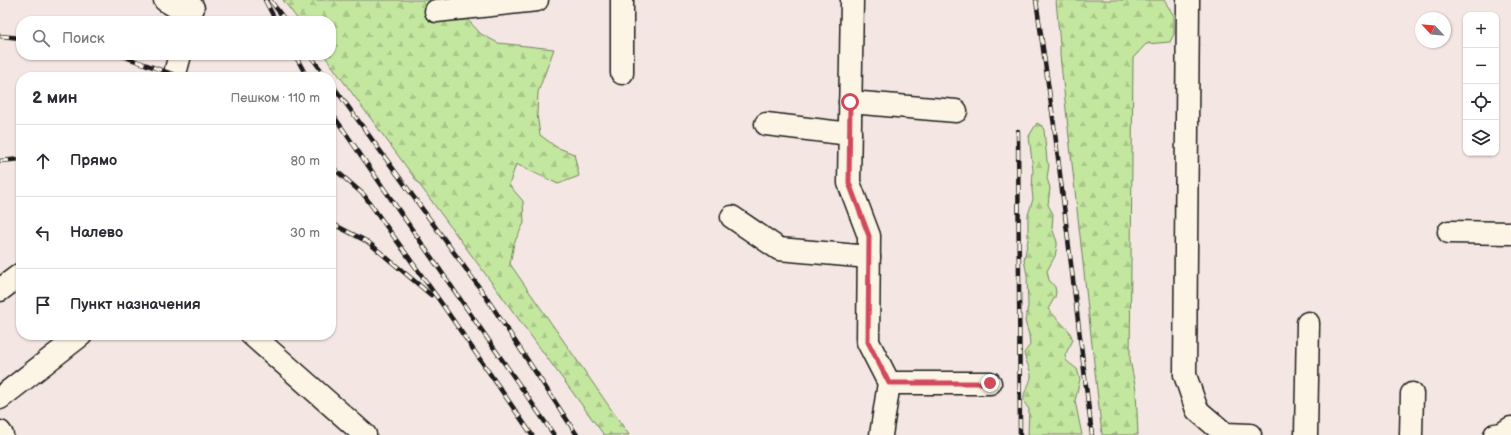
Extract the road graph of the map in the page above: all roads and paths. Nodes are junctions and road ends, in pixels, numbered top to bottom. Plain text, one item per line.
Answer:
1 (166, 0) edge
2 (537, 0) edge
3 (622, 0) edge
4 (852, 0) edge
5 (1188, 0) edge
6 (193, 10) edge
7 (436, 11) dead end
8 (179, 60) edge
9 (175, 72) edge
10 (622, 73) dead end
11 (850, 102) junction
12 (956, 111) dead end
13 (766, 124) dead end
14 (850, 134) junction
15 (732, 217) dead end
16 (1449, 232) dead end
17 (1511, 233) edge
18 (869, 257) junction
19 (16, 278) edge
20 (0, 290) edge
21 (1308, 323) dead end
22 (75, 340) edge
23 (258, 340) edge
24 (889, 383) junction
25 (990, 383) dead end
26 (1412, 394) dead end
27 (0, 398) edge
28 (1511, 428) edge
29 (0, 432) edge
30 (2, 435) edge
31 (365, 435) edge
32 (881, 435) edge
33 (1250, 435) edge
34 (1306, 435) edge
35 (1411, 435) edge
36 (1495, 435) edge

1 - 6 lane
2 - 7 lane
3 - 10 lane
4 - 11 lane
5 - 33 lane
8 - 9 lane
11 - 12 lane
11 - 14 lane
13 - 14 lane
14 - 18 lane
15 - 18 lane
16 - 17 lane
18 - 24 lane
19 - 20 lane
21 - 34 lane
22 - 27 lane
23 - 31 lane
24 - 25 lane
24 - 32 lane
26 - 35 lane
28 - 36 lane
29 - 30 lane

